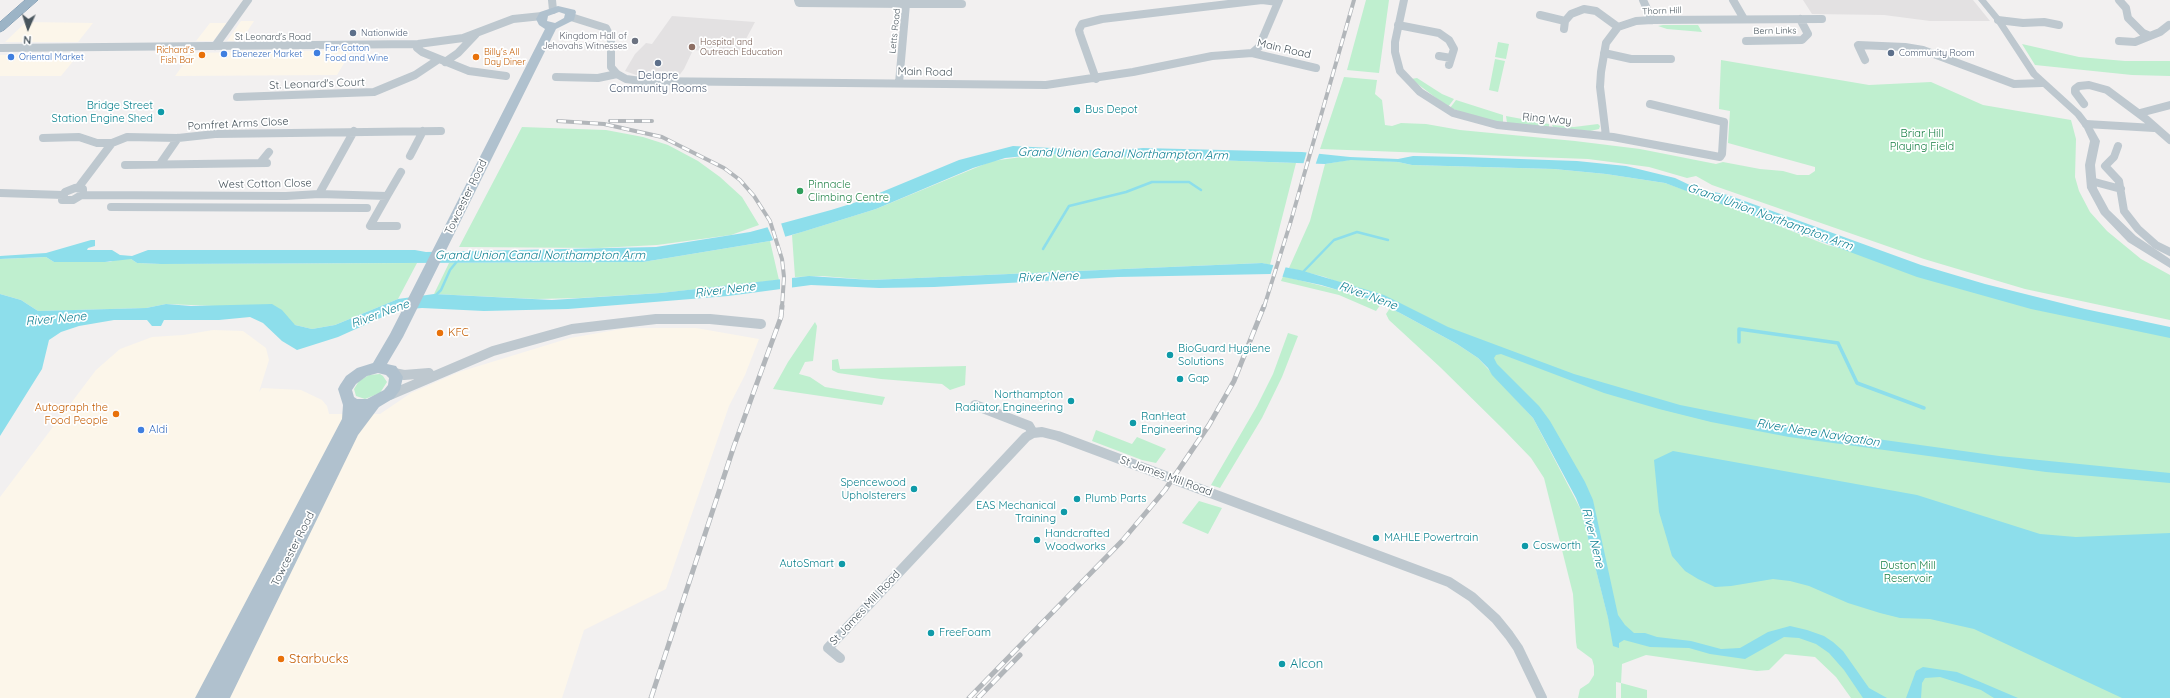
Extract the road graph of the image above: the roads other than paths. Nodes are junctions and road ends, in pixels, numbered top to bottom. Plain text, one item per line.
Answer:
1 (32, 0) edge
2 (248, 0) edge
3 (798, 0) edge
4 (1404, 0) edge
5 (1592, 0) edge
6 (1643, 0) edge
7 (1733, 0) edge
8 (1982, 0) edge
9 (2119, 0) edge
10 (1278, 1) edge
11 (906, 4) junction
12 (962, 4) dead end
13 (553, 6) edge
14 (567, 7) edge
15 (1596, 11) junction
16 (1540, 15) dead end
17 (542, 16) junction
18 (1822, 18) dead end
19 (1744, 19) junction
20 (1800, 19) junction
21 (1652, 20) junction
22 (1998, 20) junction
23 (1566, 21) junction
24 (1398, 25) junction
25 (2059, 25) dead end
26 (2169, 25) edge
27 (552, 26) junction
28 (1618, 27) junction
29 (0, 28) edge
30 (1564, 29) dead end
31 (476, 34) junction
32 (2150, 36) junction
33 (1746, 41) dead end
34 (2119, 41) dead end
35 (418, 44) junction
36 (215, 46) junction
37 (0, 48) edge
38 (1252, 53) junction
39 (1604, 53) junction
40 (1439, 56) dead end
41 (1671, 59) dead end
42 (1865, 60) dead end
43 (442, 61) junction
44 (1316, 68) dead end
45 (617, 74) junction
46 (506, 76) dead end
47 (556, 77) dead end
48 (1096, 78) junction
49 (898, 83) junction
50 (2042, 83) junction
51 (237, 97) dead end
52 (1650, 104) dead end
53 (2084, 104) dead end
54 (2170, 105) edge
55 (1724, 113) dead end
56 (2140, 113) junction
57 (1724, 122) junction
58 (2086, 124) junction
59 (2154, 128) junction
60 (354, 131) junction
61 (423, 131) junction
62 (441, 131) dead end
63 (1606, 136) junction
64 (43, 138) dead end
65 (178, 138) junction
66 (2170, 140) edge
67 (112, 143) junction
68 (2118, 146) dead end
69 (269, 152) dead end
70 (410, 156) dead end
71 (160, 164) junction
72 (125, 165) dead end
73 (401, 172) dead end
74 (2091, 182) junction
75 (2121, 189) junction
76 (80, 191) junction
77 (0, 193) edge
78 (319, 194) junction
79 (286, 196) junction
80 (387, 196) junction
81 (111, 207) dead end
82 (282, 208) junction
83 (367, 208) dead end
84 (397, 226) dead end
85 (2170, 252) edge
86 (2170, 264) edge
87 (761, 324) dead end
88 (378, 367) junction
89 (446, 370) junction
90 (394, 373) junction
91 (379, 400) junction
92 (350, 403) junction
93 (975, 405) dead end
94 (1033, 433) junction
95 (840, 658) dead end
96 (204, 698) edge
97 (221, 698) edge
98 (1542, 698) edge

1 - 29 highway
2 - 36 street
3 - 11 street, Letts Road
4 - 24 street, Ring Way
5 - 15 street
6 - 21 street
7 - 19 street
8 - 22 street
9 - 32 street
10 - 38 street
10 - 48 street
11 - 12 street, Letts Road
11 - 49 street, Letts Road
13 - 14 main road
13 - 17 main road
14 - 27 main road
14 - 45 street
15 - 23 street
15 - 28 street
16 - 23 street
17 - 27 main road
17 - 31 street, St Leonard's Road
18 - 20 street, Thorn Hill
19 - 20 street, Thorn Hill
19 - 21 street, Thorn Hill
20 - 33 street, Bern Links
21 - 28 street, Thorn Hill
22 - 25 street
22 - 50 street
23 - 30 street
24 - 40 street
24 - 63 street, Ring Way
26 - 32 street
27 - 88 main road, Towcester Road
28 - 39 street
31 - 35 street, St Leonard's Road
31 - 43 street, St. Leonard's Court
32 - 34 street
35 - 36 street, St Leonard's Road
35 - 43 street
36 - 37 street, St Leonard's Road
38 - 44 street, Main Road
38 - 48 street, Main Road
39 - 41 street
39 - 63 street
42 - 50 street
43 - 46 street
43 - 51 street, St. Leonard's Court
45 - 47 street
45 - 49 street, Main Road
48 - 49 street, Main Road
50 - 58 street
52 - 57 street
53 - 56 street
54 - 56 street
55 - 57 street, Ring Way
56 - 59 street
57 - 63 street, Ring Way
58 - 59 street
58 - 74 street
59 - 66 street
60 - 61 street, Pomfret Arms Close
60 - 65 street, Pomfret Arms Close
60 - 78 street
61 - 62 street, Pomfret Arms Close
61 - 70 street
64 - 67 street
65 - 67 street, Pomfret Arms Close
65 - 71 street
67 - 76 street
68 - 75 street
69 - 71 street
71 - 72 street
73 - 80 street
74 - 75 street
74 - 86 street
75 - 85 street
76 - 77 street, West Cotton Close
76 - 79 street, West Cotton Close
78 - 79 street, West Cotton Close
78 - 80 street, West Cotton Close
79 - 82 street
80 - 84 street
81 - 82 street
82 - 83 street
87 - 89 street
88 - 90 main road
88 - 92 main road
89 - 90 street
89 - 91 street
90 - 91 main road
91 - 92 main road
91 - 97 main road, Towcester Road
92 - 96 main road, Towcester Road
93 - 94 street
94 - 95 street, St James Mill Road
94 - 98 street, St James Mill Road

